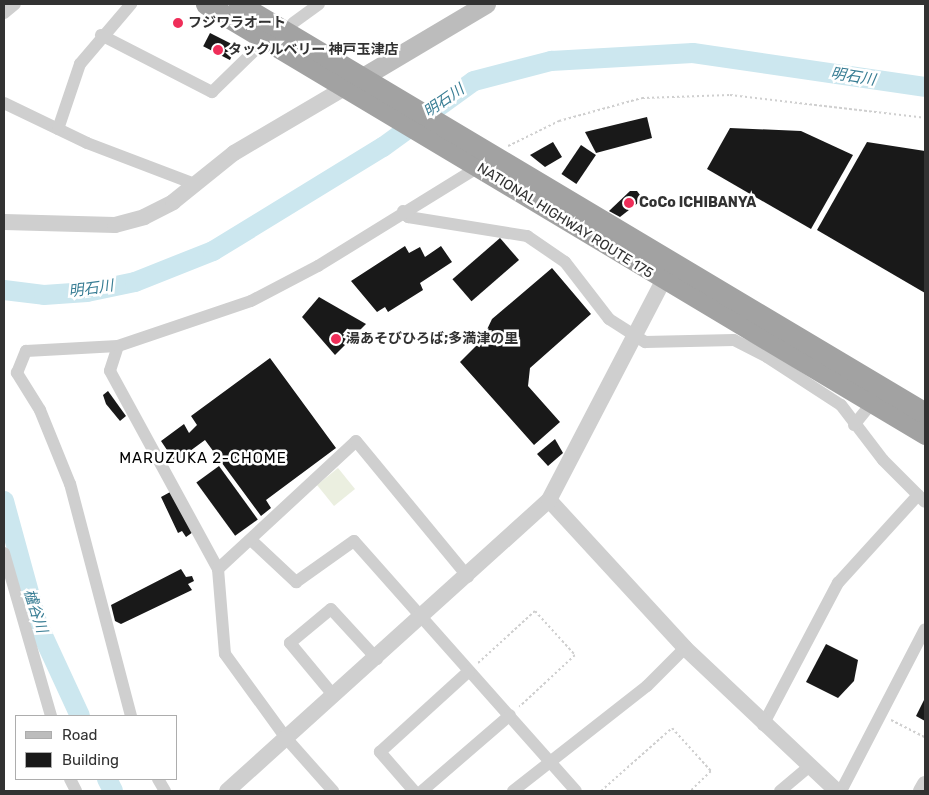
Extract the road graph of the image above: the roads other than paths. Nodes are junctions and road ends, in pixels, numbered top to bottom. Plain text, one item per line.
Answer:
1 (15, 4) edge
2 (130, 4) edge
3 (206, 4) edge
4 (238, 4) edge
5 (319, 4) edge
6 (486, 4) edge
7 (4, 13) edge
8 (293, 23) dead end
9 (101, 35) junction
10 (256, 49) dead end
11 (366, 76) junction
12 (346, 87) junction
13 (383, 98) junction
14 (4, 103) edge
15 (58, 129) junction
16 (498, 155) junction
17 (478, 167) junction
18 (192, 183) junction
19 (403, 211) junction
20 (4, 222) edge
21 (673, 260) junction
22 (663, 281) junction
23 (635, 336) junction
24 (118, 346) junction
25 (771, 351) junction
26 (872, 403) junction
27 (925, 413) edge
28 (854, 425) junction
29 (925, 434) edge
30 (922, 498) edge
31 (549, 500) junction
32 (251, 540) junction
33 (4, 553) edge
34 (218, 569) junction
35 (468, 577) junction
36 (423, 618) junction
37 (925, 629) edge
38 (685, 648) junction
39 (377, 659) junction
40 (469, 671) junction
41 (334, 696) junction
42 (52, 715) edge
43 (131, 715) edge
44 (510, 715) junction
45 (763, 725) junction
46 (286, 738) junction
47 (548, 760) junction
48 (810, 766) junction
49 (925, 784) edge
50 (227, 791) edge
51 (332, 791) edge
52 (414, 791) edge
53 (422, 791) edge
54 (514, 791) edge
55 (576, 791) edge
56 (780, 791) edge
57 (839, 791) edge
58 (921, 791) edge

1 - 7 street
2 - 9 street
3 - 12 highway, NATIONAL HIGHWAY ROUTE 175
4 - 11 highway, NATIONAL HIGHWAY ROUTE 175
5 - 8 street
6 - 11 main road
9 - 10 street
9 - 15 street
11 - 12 main road
11 - 13 highway, NATIONAL HIGHWAY ROUTE 175
12 - 13 highway, NATIONAL HIGHWAY ROUTE 175
12 - 18 street
13 - 16 highway, NATIONAL HIGHWAY ROUTE 175
13 - 17 highway, NATIONAL HIGHWAY ROUTE 175
14 - 15 street
15 - 18 street
16 - 17 street
16 - 21 highway, NATIONAL HIGHWAY ROUTE 175
17 - 19 street
17 - 22 highway, NATIONAL HIGHWAY ROUTE 175
18 - 20 street
19 - 23 street
19 - 24 street
21 - 22 street
21 - 27 highway, NATIONAL HIGHWAY ROUTE 175
22 - 23 street
22 - 25 highway, NATIONAL HIGHWAY ROUTE 175
23 - 25 street
23 - 31 street
24 - 34 street
24 - 43 street
25 - 26 highway, NATIONAL HIGHWAY ROUTE 175
25 - 28 street
26 - 28 street
26 - 29 highway, NATIONAL HIGHWAY ROUTE 175
28 - 30 street
30 - 45 street
31 - 35 street
31 - 38 street
32 - 34 street
32 - 35 street
32 - 36 street
33 - 42 street
34 - 46 street
35 - 36 street
36 - 39 street
36 - 40 street
37 - 57 street
38 - 45 street
38 - 47 street
39 - 41 street
39 - 41 street
40 - 44 street
40 - 52 street
41 - 46 street
44 - 47 street
44 - 53 street
45 - 48 street
46 - 50 street
46 - 51 street
47 - 54 street
47 - 55 street
48 - 56 street
48 - 57 street
49 - 58 street

